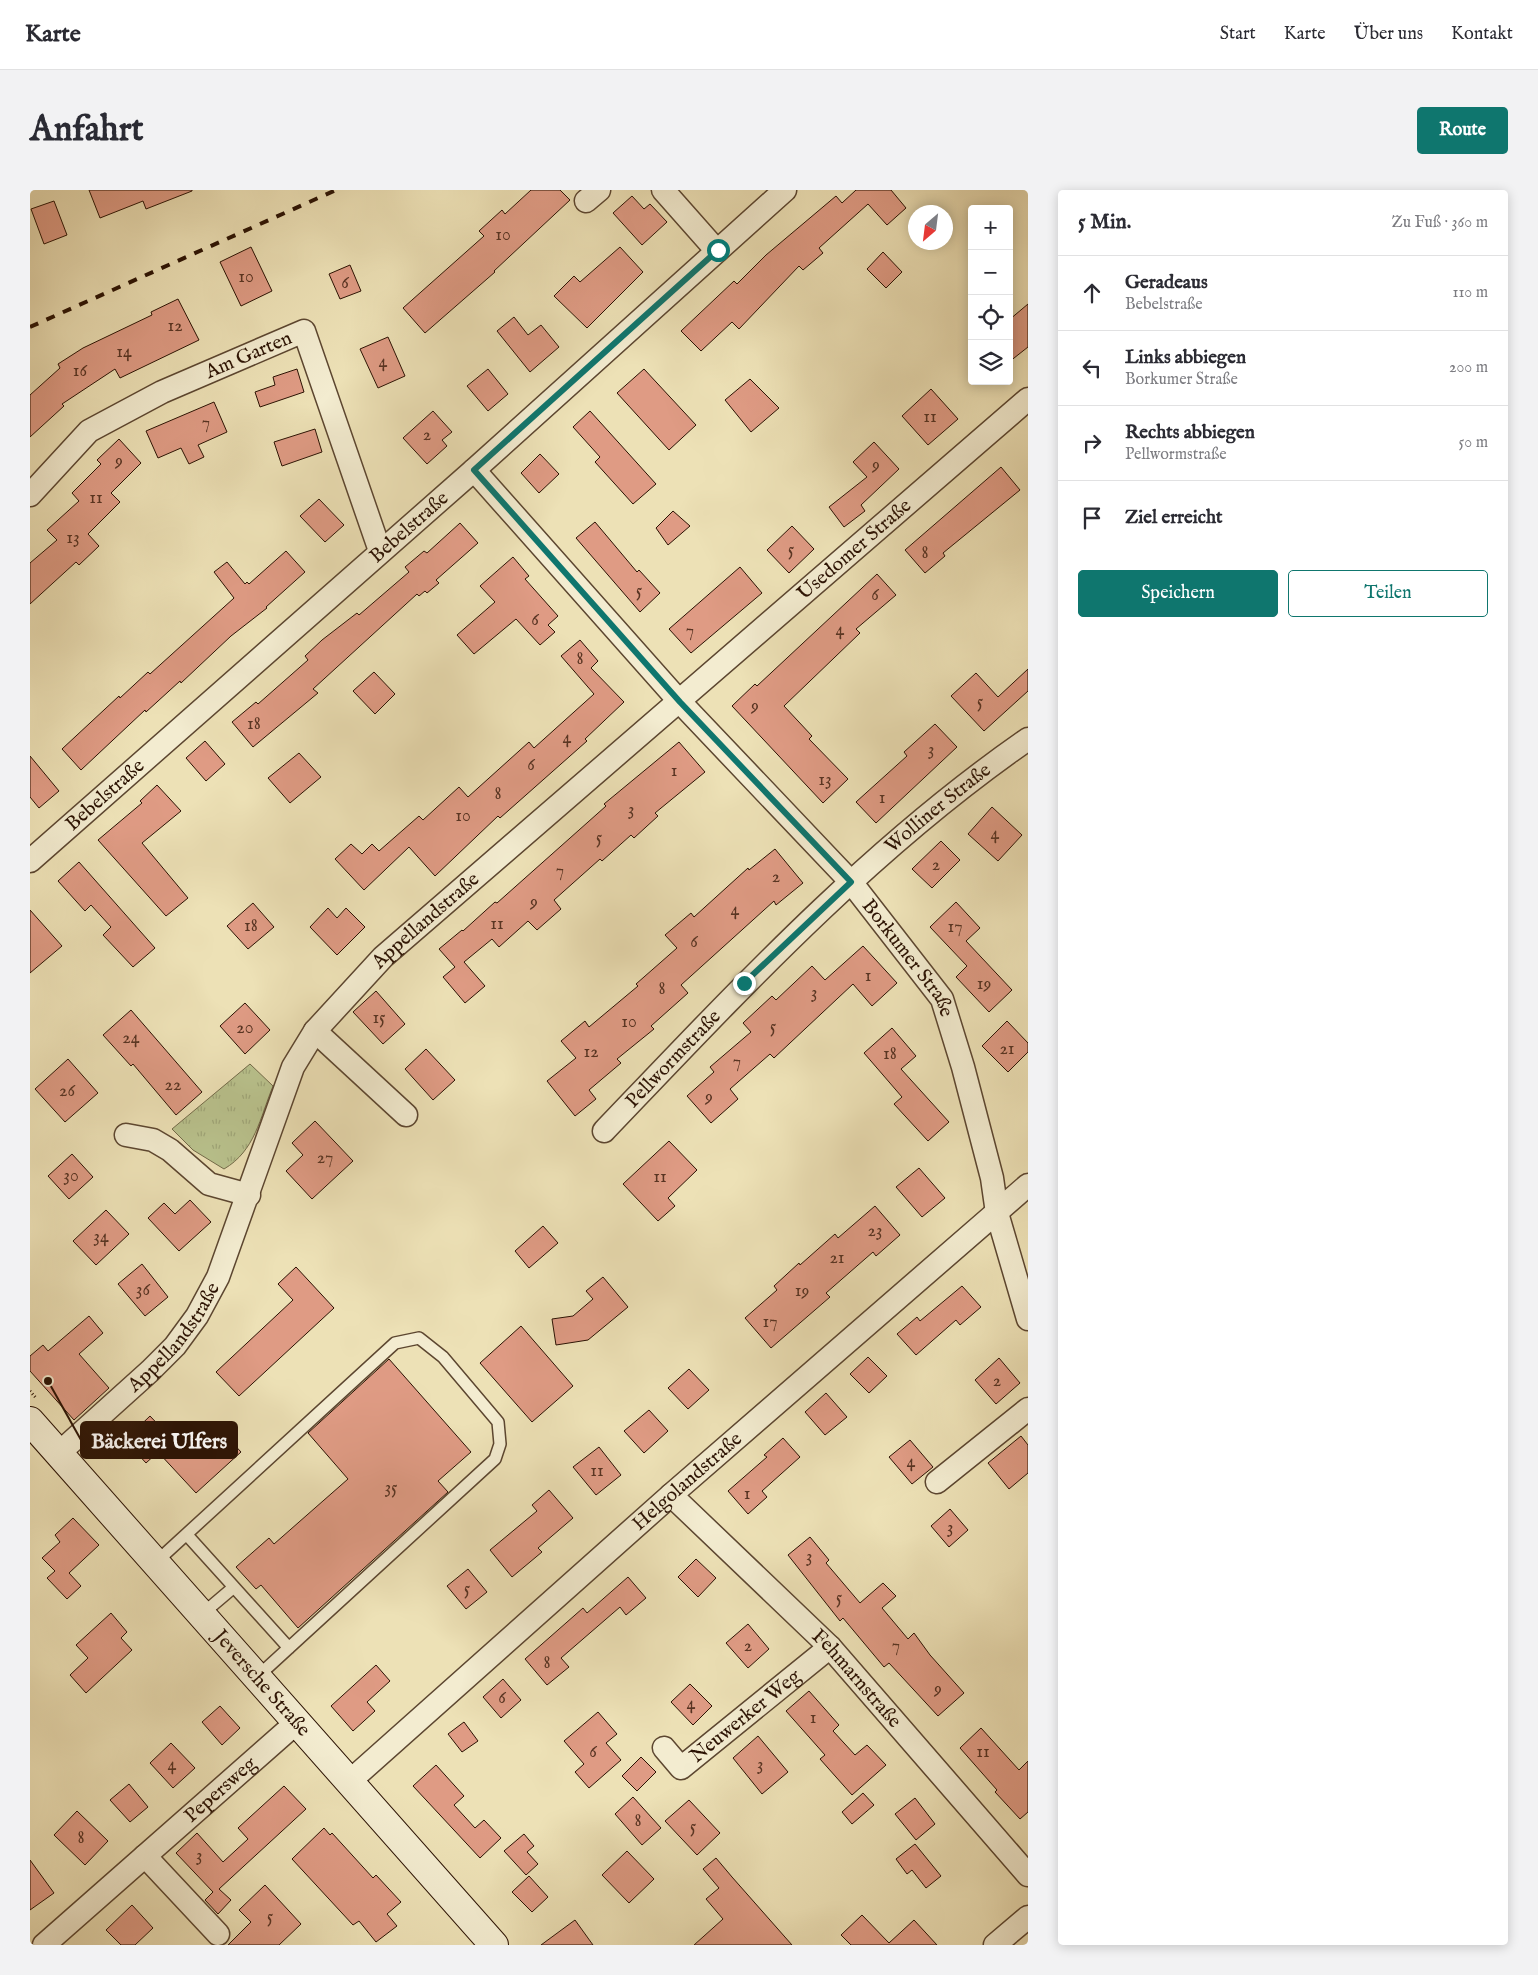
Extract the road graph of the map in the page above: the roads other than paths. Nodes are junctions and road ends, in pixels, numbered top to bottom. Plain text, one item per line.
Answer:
1 (664, 190) edge
2 (785, 190) edge
3 (718, 250) junction
4 (1028, 398) edge
5 (474, 470) junction
6 (30, 495) edge
7 (380, 551) junction
8 (680, 702) junction
9 (1028, 739) edge
10 (30, 861) edge
11 (851, 882) junction
12 (315, 1031) junction
13 (406, 1116) dead end
14 (604, 1131) dead end
15 (126, 1134) dead end
16 (1028, 1185) edge
17 (249, 1195) junction
18 (997, 1213) junction
19 (1028, 1319) edge
20 (1028, 1409) edge
21 (30, 1421) edge
22 (58, 1453) junction
23 (937, 1482) dead end
24 (671, 1495) junction
25 (186, 1535) junction
26 (155, 1563) junction
27 (234, 1587) junction
28 (201, 1615) junction
29 (830, 1647) junction
30 (289, 1648) junction
31 (256, 1678) junction
32 (296, 1723) junction
33 (664, 1748) dead end
34 (350, 1780) junction
35 (145, 1856) junction
36 (1028, 1875) edge
37 (1028, 1917) edge
38 (218, 1934) dead end
39 (44, 1945) edge
40 (494, 1945) edge
41 (996, 1945) edge

1 - 3 street
2 - 3 street, Bebelstraße
3 - 5 street, Bebelstraße
4 - 8 street, Usedomer Straße
5 - 7 street, Bebelstraße
5 - 8 street, Borkumer Straße
6 - 7 street, Am Garten
7 - 10 street, Bebelstraße
8 - 11 street, Borkumer Straße
8 - 12 street, Appellandstraße
9 - 11 street, Wolliner Straße
11 - 14 street, Pellwormstraße
11 - 18 street, Borkumer Straße
12 - 13 street
12 - 17 street, Appellandstraße
15 - 17 street
16 - 18 street, Helgolandstraße
17 - 22 street, Appellandstraße
18 - 19 street, Borkumer Straße
18 - 24 street, Helgolandstraße
20 - 23 street
21 - 22 street, Jeversche Straße
22 - 26 street, Jeversche Straße
24 - 29 street, Fehmarnstraße
24 - 34 street, Helgolandstraße
25 - 26 lane
25 - 27 lane
25 - 30 lane
26 - 28 street, Jeversche Straße
27 - 28 lane
27 - 30 lane
28 - 31 street, Jeversche Straße
29 - 33 street, Neuwerker Weg
29 - 36 street, Fehmarnstraße
30 - 31 lane
31 - 32 street, Jeversche Straße
32 - 34 street, Jeversche Straße
32 - 35 street, Pepersweg
34 - 40 street, Jeversche Straße
35 - 38 street
35 - 39 street, Pepersweg
37 - 41 street

